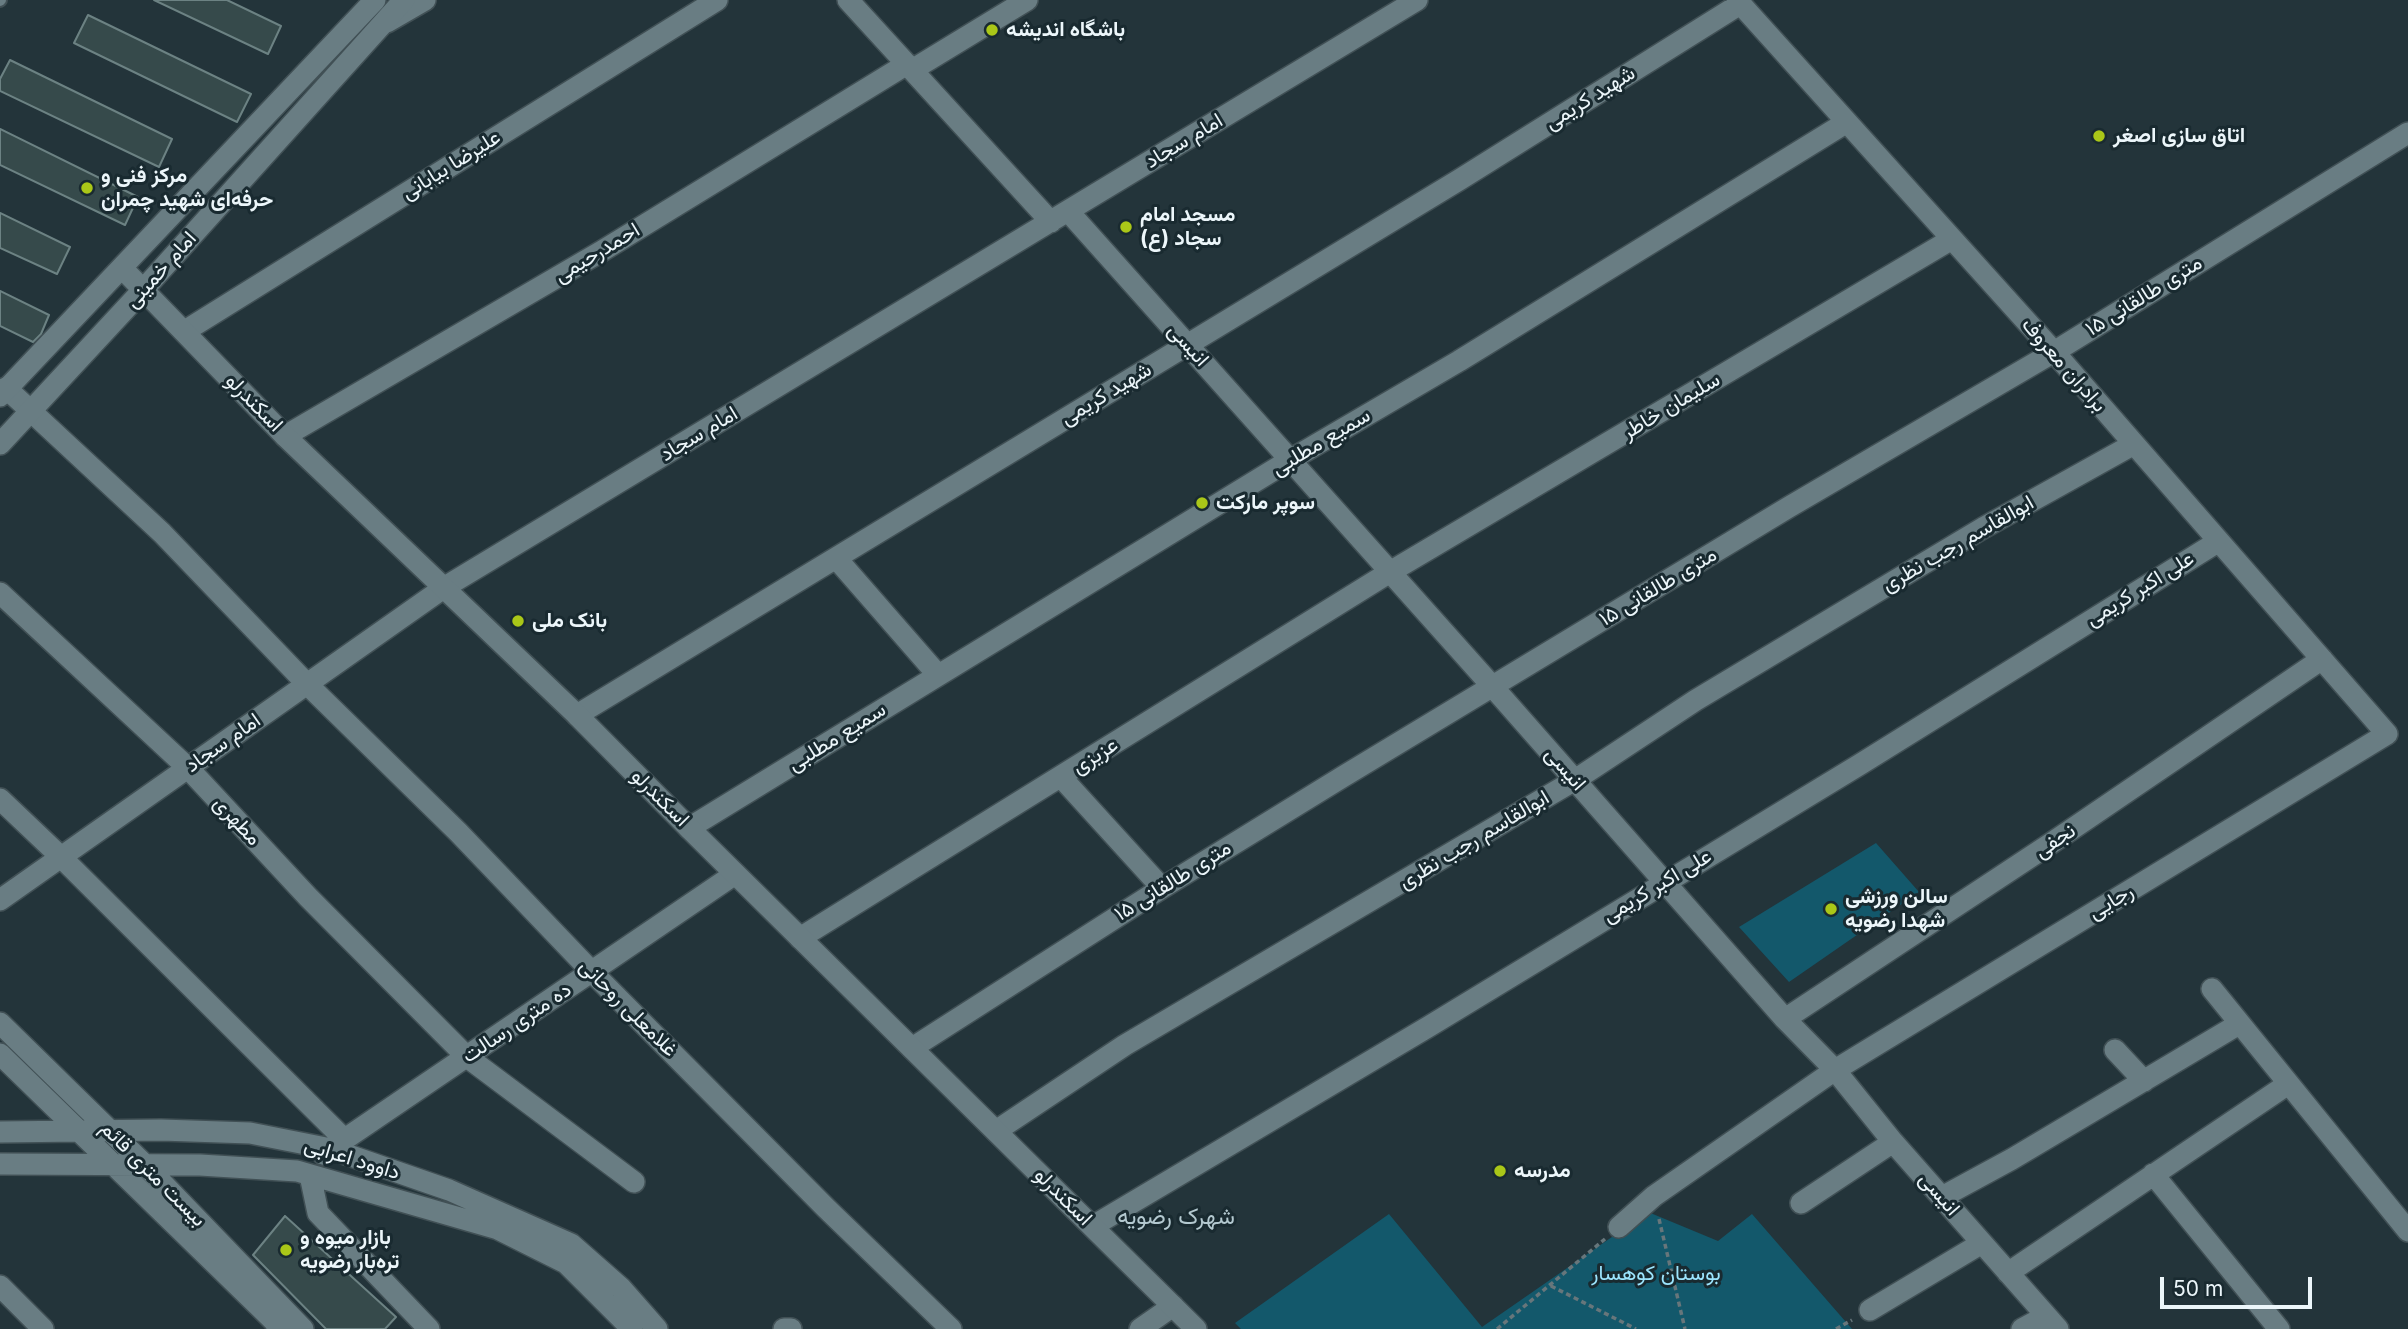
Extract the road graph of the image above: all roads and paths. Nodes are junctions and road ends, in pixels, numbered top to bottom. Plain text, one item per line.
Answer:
1 (375, 0) edge
2 (404, 0) edge
3 (425, 0) edge
4 (717, 0) edge
5 (848, 0) edge
6 (1027, 0) edge
7 (1417, 0) edge
8 (1738, 2) edge
9 (382, 24) junction
10 (909, 67) junction
11 (1847, 122) junction
12 (2408, 133) edge
13 (1060, 216) junction
14 (1952, 239) junction
15 (122, 268) junction
16 (144, 290) junction
17 (185, 331) junction
18 (1188, 345) junction
19 (2054, 352) junction
20 (3, 392) edge
21 (31, 411) junction
22 (285, 436) junction
23 (2134, 443) junction
24 (0, 444) edge
25 (1290, 460) junction
26 (2219, 541) junction
27 (835, 558) junction
28 (1390, 572) junction
29 (445, 587) junction
30 (0, 593) edge
31 (2322, 659) junction
32 (939, 675) junction
33 (307, 684) junction
34 (1492, 687) junction
35 (577, 715) junction
36 (2388, 734) joint
37 (188, 768) junction
38 (1061, 777) junction
39 (1575, 780) junction
40 (0, 799) edge
41 (689, 828) junction
42 (61, 857) junction
43 (735, 874) junction
44 (1664, 882) junction
45 (1162, 888) junction
46 (0, 900) edge
47 (800, 938) junction
48 (592, 972) junction
49 (2212, 989) dead end
50 (1785, 1019) junction
51 (0, 1023) edge
52 (2239, 1024) junction
53 (912, 1048) junction
54 (2115, 1050) dead end
55 (0, 1054) edge
56 (467, 1057) junction
57 (1835, 1070) junction
58 (2144, 1081) junction
59 (2288, 1084) junction
60 (111, 1130) junction
61 (81, 1131) junction
62 (996, 1131) junction
63 (0, 1132) edge
64 (1893, 1142) junction
65 (338, 1144) junction
66 (0, 1164) edge
67 (115, 1165) junction
68 (145, 1165) junction
69 (304, 1173) junction
70 (2153, 1174) junction
71 (634, 1182) dead end
72 (1654, 1196) junction
73 (1941, 1197) junction
74 (1801, 1202) dead end
75 (1093, 1227) junction
76 (1619, 1227) joint
77 (2408, 1231) edge
78 (1982, 1243) junction
79 (2008, 1273) junction
80 (0, 1286) edge
81 (1551, 1286) junction
82 (1173, 1306) junction
83 (1870, 1310) dead end
84 (2052, 1322) edge
85 (43, 1329) edge
86 (279, 1329) edge
87 (303, 1329) edge
88 (429, 1329) edge
89 (632, 1329) edge
90 (657, 1329) edge
91 (784, 1329) edge
92 (791, 1329) edge
93 (951, 1329) edge
94 (1140, 1329) edge
95 (1196, 1329) edge
96 (1497, 1329) edge
97 (1636, 1329) edge
98 (1685, 1329) edge
99 (2022, 1329) edge
100 (2279, 1329) edge

1 - 15 street, امام خمینی
2 - 9 street, امام خمینی
3 - 9 street
4 - 17 street, علیرضا بیابانی
5 - 10 street, انیسی
6 - 10 street, احمدرحیمی
7 - 13 street, امام سجاد
8 - 11 street, برادران معروف
8 - 18 street, شهید کریمی
9 - 16 street, امام خمینی
10 - 13 street, انیسی
10 - 22 street, احمدرحیمی
11 - 14 street, برادران معروف
11 - 25 street, سمیع مطلبی
12 - 19 street, ۱۵ متری طالقانی
13 - 18 street, انیسی
13 - 29 street, امام سجاد
14 - 19 street, برادران معروف
14 - 28 street, سلیمان خاطر
15 - 16 street, اسکندرلو
15 - 20 street, امام خمینی
16 - 17 street, اسکندرلو
16 - 21 street, امام خمینی
17 - 22 street, اسکندرلو
18 - 25 street, انیسی
18 - 27 street, شهید کریمی
19 - 23 street, برادران معروف
19 - 34 street, ۱۵ متری طالقانی
20 - 21 street, غلامعلی روحانی
21 - 24 street, امام خمینی
21 - 33 street, غلامعلی روحانی
22 - 29 street, اسکندرلو
23 - 26 street, برادران معروف
23 - 39 street, ابوالقاسم رجب نظری
25 - 28 street, انیسی
25 - 32 street, سمیع مطلبی
26 - 31 street, برادران معروف
26 - 44 street, علی اکبر کریمی
27 - 32 street
27 - 35 street, شهید کریمی
28 - 34 street, انیسی
28 - 38 street, عزیزی
29 - 33 street, امام سجاد
29 - 35 street, اسکندرلو
30 - 37 street, مطهری
31 - 36 street, برادران معروف
31 - 50 street, نجفی
32 - 41 street, سمیع مطلبی
33 - 37 street, امام سجاد
33 - 48 street, غلامعلی روحانی
34 - 39 street, انیسی
34 - 45 street, ۱۵ متری طالقانی
35 - 41 street, اسکندرلو
36 - 57 street, رجایی
37 - 42 street, امام سجاد
37 - 56 street, مطهری
38 - 45 street
38 - 47 street, عزیزی
39 - 44 street, انیسی
39 - 62 street, ابوالقاسم رجب نظری
40 - 42 street
41 - 43 street, اسکندرلو
42 - 46 street, امام سجاد
42 - 65 street
43 - 47 street, اسکندرلو
43 - 48 street, ده متری رسالت
44 - 50 street, انیسی
44 - 75 street, علی اکبر کریمی
45 - 53 street, ۱۵ متری طالقانی
47 - 53 street, اسکندرلو
48 - 56 street, ده متری رسالت
48 - 93 street, غلامعلی روحانی
49 - 52 street
50 - 57 street, انیسی
51 - 60 street, بیست متری قائم
52 - 58 street
52 - 59 street
53 - 62 street, اسکندرلو
54 - 58 street
55 - 61 street, بیست متری قائم
56 - 65 street, ده متری رسالت
56 - 71 street, مطهری
57 - 64 street, انیسی
57 - 72 street, رجایی
58 - 73 street
59 - 70 street
59 - 77 street
60 - 61 street, داوود اعرابی
60 - 65 street, داوود اعرابی
60 - 68 street, بیست متری قائم
61 - 63 street, داوود اعرابی
61 - 67 street, بیست متری قائم
62 - 75 street, اسکندرلو
64 - 73 street, انیسی
64 - 74 street
65 - 69 street, ده متری رسالت
65 - 90 street, داوود اعرابی
66 - 67 street, داوود اعرابی
67 - 68 street, داوود اعرابی
67 - 86 street, بیست متری قائم
68 - 69 street, داوود اعرابی
68 - 87 street, بیست متری قائم
69 - 88 street
69 - 89 street, داوود اعرابی
70 - 79 street
70 - 100 street
72 - 76 street, رجایی
72 - 98 path
73 - 78 street, انیسی
75 - 82 street, اسکندرلو
76 - 81 path
78 - 79 street, انیسی
78 - 83 street
79 - 84 street, انیسی
80 - 85 street
81 - 96 path
81 - 97 path
82 - 94 street
82 - 95 street, اسکندرلو
84 - 99 street
91 - 92 street

